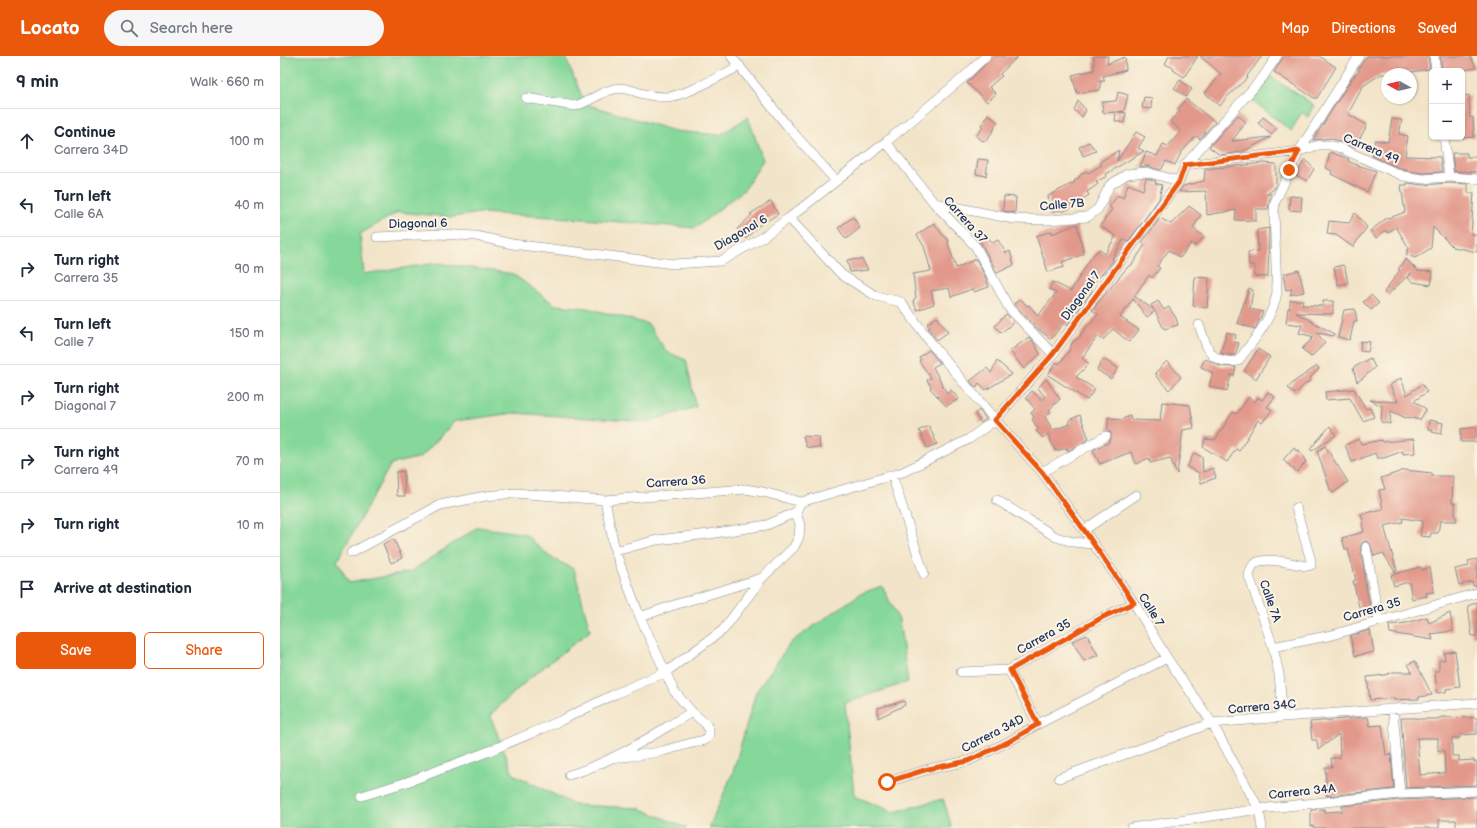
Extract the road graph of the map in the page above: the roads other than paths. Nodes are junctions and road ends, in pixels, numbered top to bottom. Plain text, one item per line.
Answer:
1 (731, 56) edge
2 (986, 56) edge
3 (1277, 56) edge
4 (1359, 56) edge
5 (1434, 56) edge
6 (740, 66) junction
7 (1436, 68) edge
8 (526, 98) dead end
9 (1444, 140) edge
10 (886, 142) junction
11 (1299, 151) junction
12 (1185, 165) junction
13 (1449, 177) junction
14 (1477, 179) edge
15 (836, 181) junction
16 (1179, 182) junction
17 (934, 203) junction
18 (789, 218) junction
19 (377, 237) dead end
20 (1199, 325) dead end
21 (1053, 354) junction
22 (995, 420) junction
23 (1106, 436) dead end
24 (1042, 472) junction
25 (892, 475) junction
26 (1136, 495) dead end
27 (606, 500) junction
28 (997, 500) dead end
29 (801, 502) junction
30 (1296, 508) dead end
31 (796, 512) junction
32 (1084, 530) junction
33 (1093, 544) junction
34 (1366, 547) dead end
35 (615, 551) junction
36 (351, 552) dead end
37 (924, 574) dead end
38 (762, 578) junction
39 (1477, 592) edge
40 (1134, 603) junction
41 (640, 617) junction
42 (1379, 621) junction
43 (1273, 647) junction
44 (1167, 658) junction
45 (1010, 670) junction
46 (666, 672) junction
47 (961, 672) dead end
48 (1477, 703) edge
49 (1393, 710) junction
50 (692, 712) junction
51 (1283, 717) junction
52 (1212, 723) junction
53 (1038, 724) junction
54 (613, 758) junction
55 (569, 775) dead end
56 (1059, 778) dead end
57 (887, 782) dead end
58 (1477, 791) edge
59 (1400, 794) junction
60 (362, 796) dead end
61 (1259, 808) junction
62 (1131, 828) edge
63 (1262, 828) edge

1 - 6 street
2 - 10 street, Diagonal 6
3 - 12 street
4 - 11 street
5 - 7 street
6 - 8 street
6 - 15 street
9 - 13 street
10 - 15 street, Diagonal 6
10 - 17 street, Carrera 37
11 - 12 street, Carrera 49
11 - 13 street, Carrera 49
11 - 20 street
12 - 16 street
13 - 14 street, Carrera 49
15 - 18 street, Diagonal 6
16 - 17 street, Calle 7B
16 - 21 street, Diagonal 7
17 - 21 street, Carrera 37
18 - 19 street, Diagonal 6
18 - 22 street, Calle 7
21 - 22 street, Diagonal 7
22 - 24 street, Calle 7
22 - 25 street, Carrera 36
23 - 24 street
24 - 32 street, Calle 7
25 - 29 street, Carrera 36
25 - 37 street
26 - 32 street
27 - 29 street, Carrera 36
27 - 35 street
27 - 36 street, Carrera 36
28 - 33 street
29 - 31 street
30 - 43 street, Calle 7A
31 - 35 street
31 - 38 street
32 - 33 street, Calle 7
33 - 40 street, Calle 7
34 - 42 street
35 - 41 street
38 - 41 street
38 - 46 street
39 - 42 street, Carrera 35
40 - 44 street, Calle 7
40 - 45 street, Carrera 35
41 - 46 street
42 - 43 street, Carrera 35
43 - 51 street, Calle 7A
44 - 52 street, Calle 7
44 - 53 street, Carrera 34D
45 - 47 street, Carrera 35
45 - 53 street
46 - 50 street
46 - 60 street
48 - 49 street, Carrera 34C
49 - 51 street, Carrera 34C
49 - 59 street
50 - 54 street
50 - 54 street
51 - 52 street, Carrera 34C
52 - 56 street, Carrera 34C
52 - 61 street, Calle 7
53 - 57 street, Carrera 34D
54 - 55 street
58 - 59 street, Carrera 34A
59 - 61 street, Carrera 34A
61 - 62 street, Carrera 34A
61 - 63 street, Calle 7

